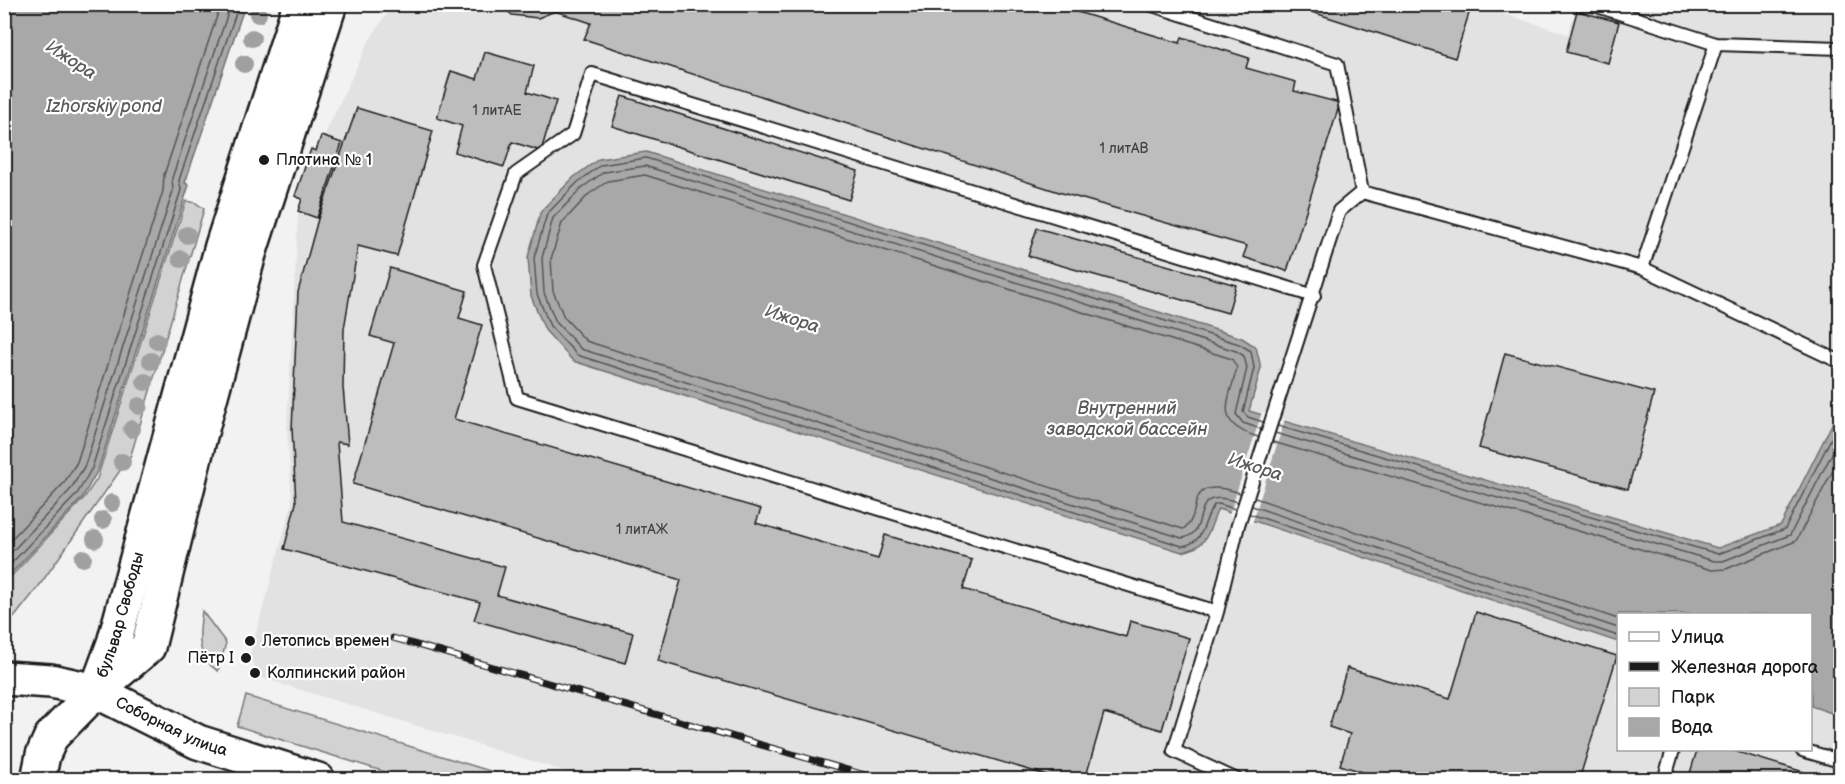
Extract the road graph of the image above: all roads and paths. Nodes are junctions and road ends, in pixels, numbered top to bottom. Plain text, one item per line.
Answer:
1 (300, 4) edge
2 (330, 4) edge
3 (1149, 4) edge
4 (1591, 4) edge
5 (1716, 44) junction
6 (1840, 48) edge
7 (1362, 192) junction
8 (1642, 268) junction
9 (1314, 296) junction
10 (1837, 359) edge
11 (1216, 612) junction
12 (4, 678) edge
13 (96, 691) junction
14 (1673, 751) edge
15 (1805, 751) edge
16 (1840, 761) edge
17 (38, 780) edge
18 (318, 780) edge
19 (1237, 780) edge
20 (1664, 780) edge

1 - 13 main road, бульвар Свободы
2 - 13 main road, бульвар Свободы
3 - 7 lane
4 - 5 lane
5 - 6 lane
5 - 8 lane
7 - 8 lane
7 - 9 lane
8 - 10 lane
9 - 11 lane
9 - 11 lane
11 - 19 lane
12 - 13 main road, Соборная улица
13 - 17 main road
13 - 18 main road, Соборная улица
14 - 20 lane
15 - 16 lane

